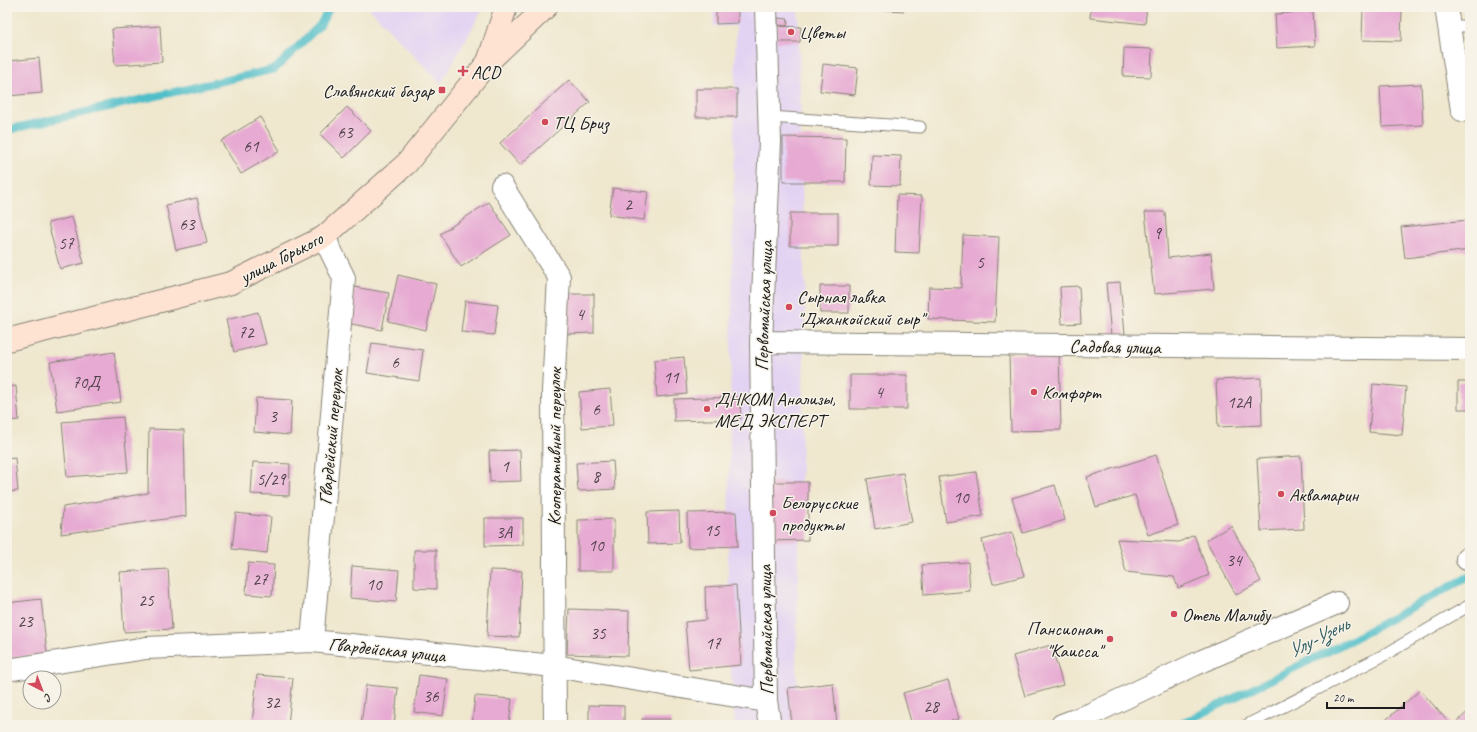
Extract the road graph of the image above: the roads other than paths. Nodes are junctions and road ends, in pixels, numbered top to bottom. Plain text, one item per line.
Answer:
1 (506, 7) edge
2 (546, 7) edge
3 (766, 7) edge
4 (1455, 20) edge
5 (488, 62) junction
6 (1470, 111) edge
7 (769, 117) junction
8 (920, 127) dead end
9 (502, 186) dead end
10 (324, 237) junction
11 (7, 340) edge
12 (761, 342) junction
13 (1470, 349) edge
14 (1337, 603) dead end
15 (1470, 605) edge
16 (312, 641) junction
17 (554, 666) junction
18 (7, 670) edge
19 (766, 701) junction
20 (555, 725) edge
21 (770, 725) edge
22 (1062, 725) edge
23 (1247, 725) edge

1 - 5 main road, улица Горького
2 - 5 main road, улица Горького
3 - 7 street, Первомайская улица
4 - 6 street
5 - 10 main road, улица Горького
7 - 8 lane
7 - 12 street, Первомайская улица
9 - 17 street, Кооперативный переулок
10 - 11 main road, улица Горького
10 - 16 street, Гвардейский переулок
12 - 13 street, Садовая улица
12 - 19 street, Первомайская улица
14 - 22 street
15 - 23 lane
16 - 17 street, Гвардейская улица
16 - 18 street, Гвардейская улица
17 - 19 street, Гвардейская улица
17 - 20 street, Кооперативный переулок
19 - 21 street, Первомайская улица

